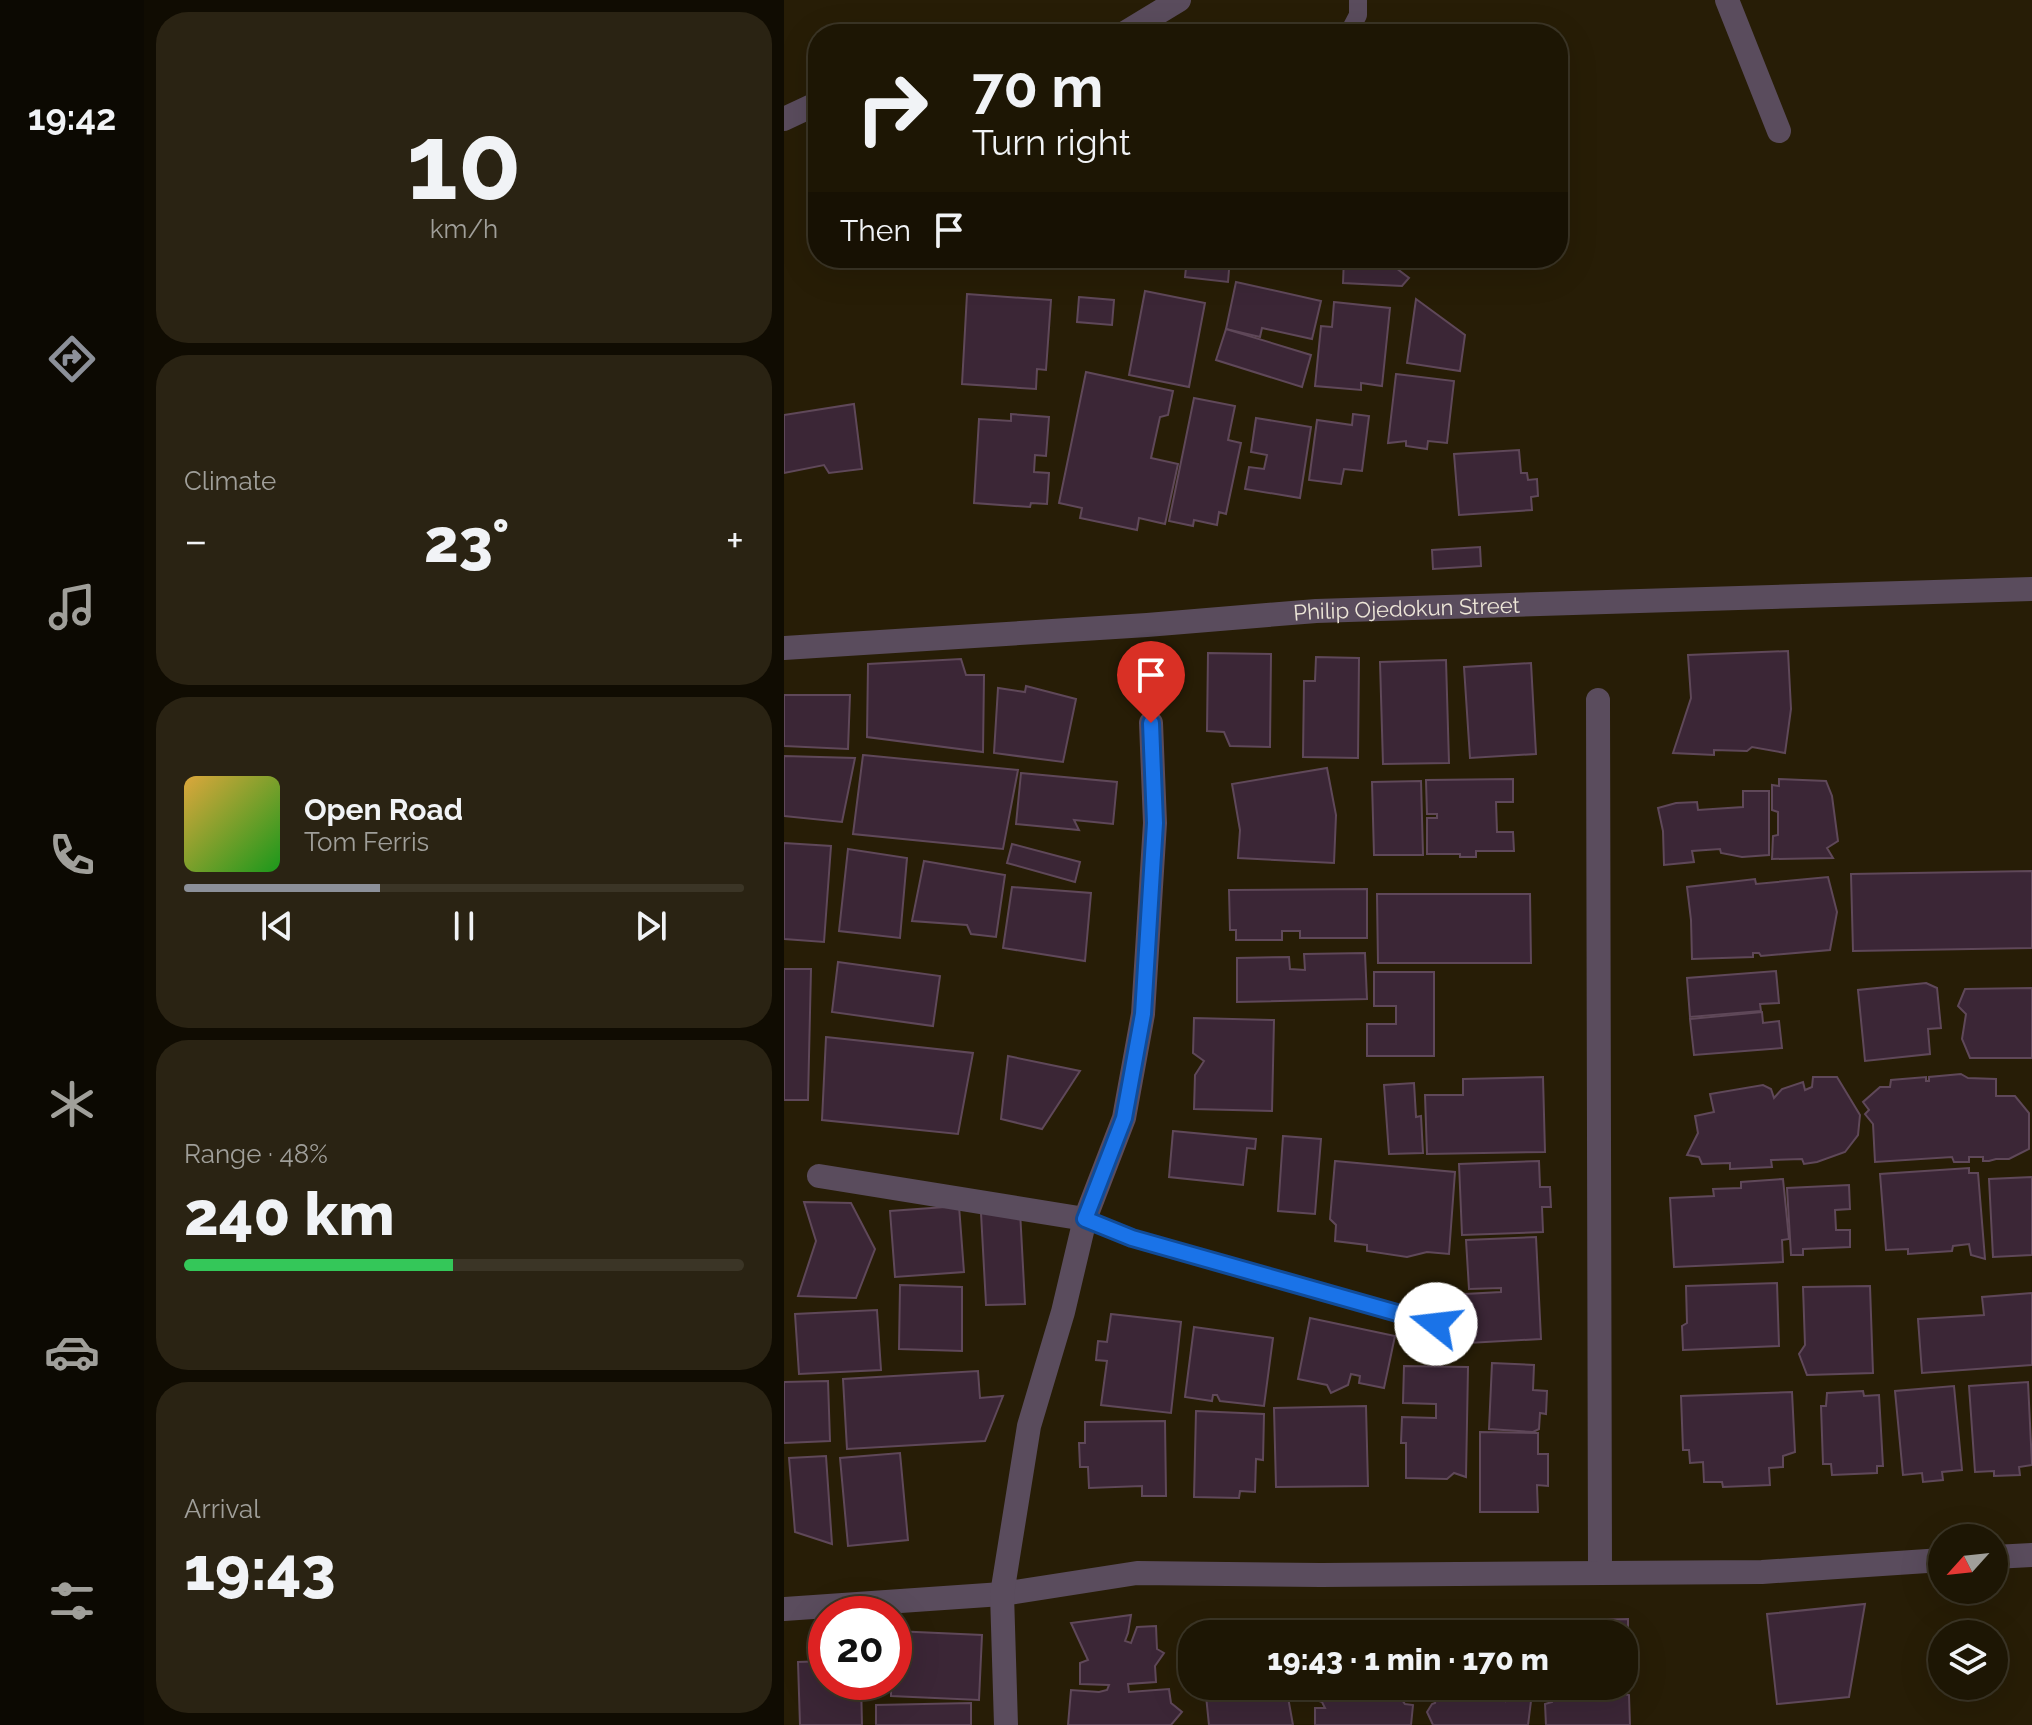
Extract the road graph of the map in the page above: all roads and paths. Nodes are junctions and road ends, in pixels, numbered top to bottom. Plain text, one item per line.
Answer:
1 (1179, 0) edge
2 (1358, 0) edge
3 (1727, 0) edge
4 (1139, 24) edge
5 (1353, 24) edge
6 (808, 108) edge
7 (784, 119) edge
8 (1779, 131) dead end
9 (2032, 589) edge
10 (784, 648) edge
11 (1598, 700) dead end
12 (1151, 723) dead end
13 (819, 1176) dead end
14 (1085, 1219) junction
15 (1436, 1324) dead end
16 (2032, 1555) edge
17 (2008, 1556) edge
18 (1928, 1561) edge
19 (1600, 1572) junction
20 (1002, 1594) junction
21 (784, 1609) edge
22 (1006, 1725) edge

1 - 4 street
2 - 5 lane
3 - 8 street
6 - 7 street
9 - 10 street, Philip Ojedokun Street
11 - 19 street
12 - 14 street
13 - 14 street
14 - 15 lane
14 - 20 street
16 - 17 street
18 - 19 street
19 - 20 street
20 - 21 street
20 - 22 street

